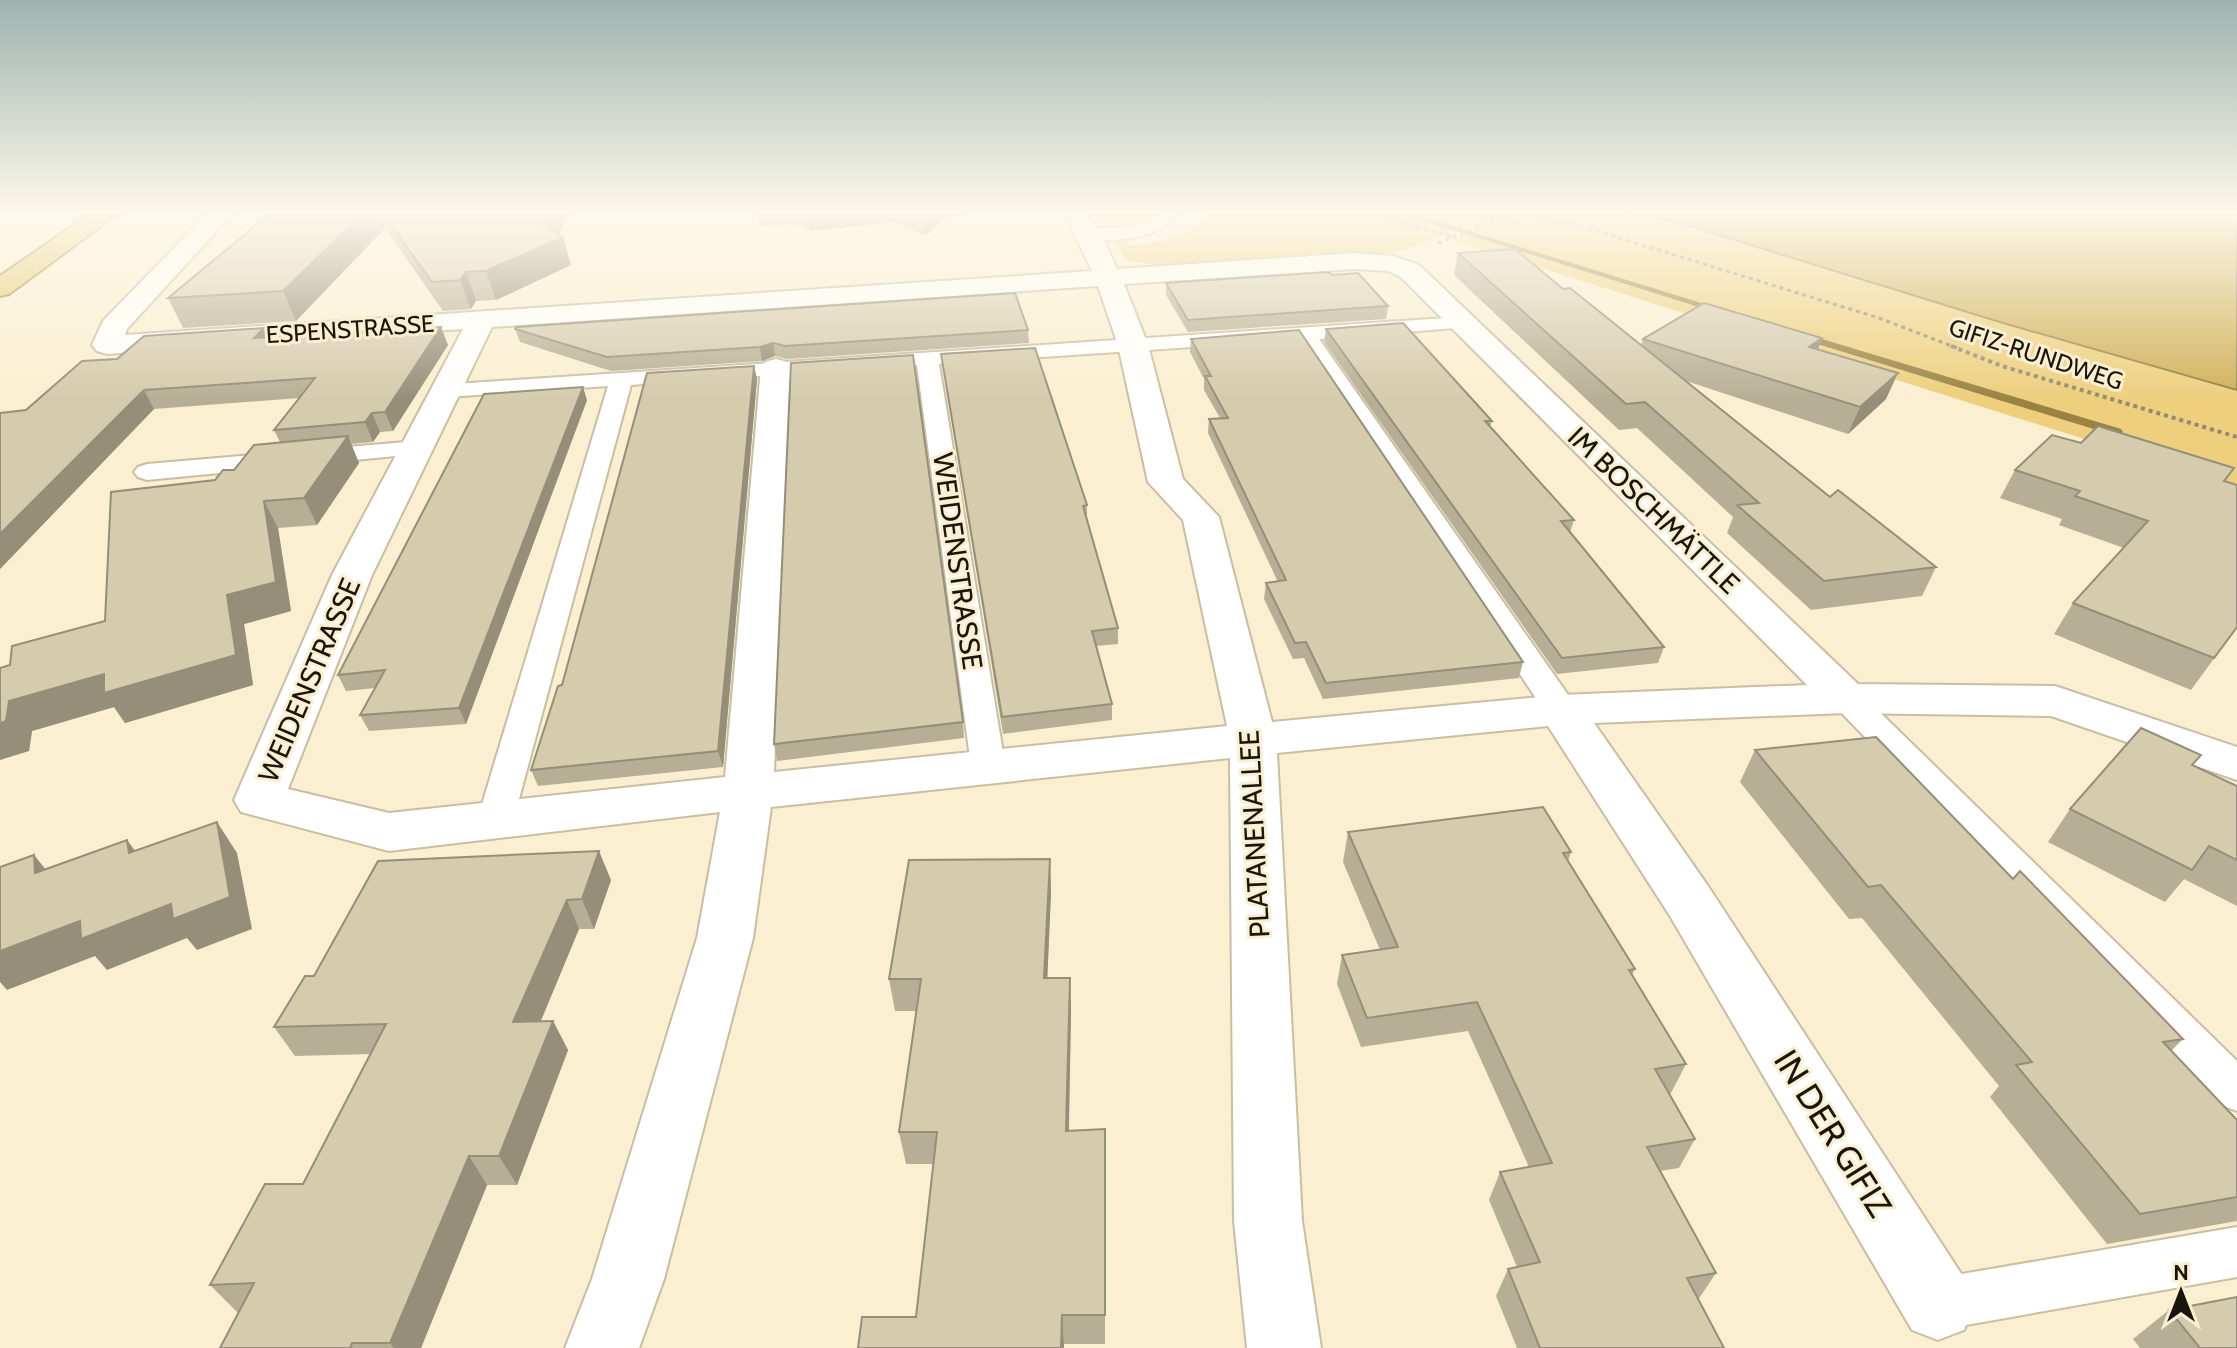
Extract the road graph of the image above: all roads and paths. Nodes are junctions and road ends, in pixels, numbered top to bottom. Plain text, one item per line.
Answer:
1 (19, 275) edge
2 (162, 275) edge
3 (834, 275) edge
4 (1106, 275) edge
5 (1414, 275) edge
6 (1739, 275) edge
7 (0, 288) edge
8 (482, 320) junction
9 (1461, 323) junction
10 (1305, 333) junction
11 (1133, 345) junction
12 (927, 358) junction
13 (776, 368) junction
14 (622, 378) junction
15 (448, 390) junction
16 (2237, 437) edge
17 (418, 448) junction
18 (147, 472) dead end
19 (1846, 698) junction
20 (1561, 710) junction
21 (1253, 739) junction
22 (2237, 764) edge
23 (988, 765) junction
24 (748, 792) junction
25 (495, 821) junction
26 (2237, 1091) edge
27 (2237, 1252) edge
28 (1938, 1304) joint
29 (602, 1348) edge
30 (1284, 1348) edge

1 - 7 highway
2 - 8 street, ESPENSTRASSE
3 - 8 street, ESPENSTRASSE
4 - 11 street, PLATANENALLEE
5 - 9 street, IM BOSCHMÄTTLE
6 - 16 path, GIFIZ-RUNDWEG
8 - 15 street, WEIDENSTRASSE
9 - 10 lane
9 - 19 street, IM BOSCHMÄTTLE
10 - 11 lane
10 - 20 lane
11 - 12 lane
11 - 21 street, PLATANENALLEE
12 - 13 lane
12 - 23 lane, WEIDENSTRASSE
13 - 14 lane
13 - 24 street
14 - 15 lane
14 - 25 lane
15 - 17 street, WEIDENSTRASSE
17 - 18 lane
17 - 25 street, WEIDENSTRASSE
19 - 20 street
19 - 22 street
19 - 26 lane
20 - 21 street
20 - 28 street, IN DER GIFIZ
21 - 23 street, WEIDENSTRASSE
21 - 30 street, PLATANENALLEE
23 - 24 street, WEIDENSTRASSE
24 - 25 street, WEIDENSTRASSE
24 - 29 street
27 - 28 lane, IN DER GIFIZ

